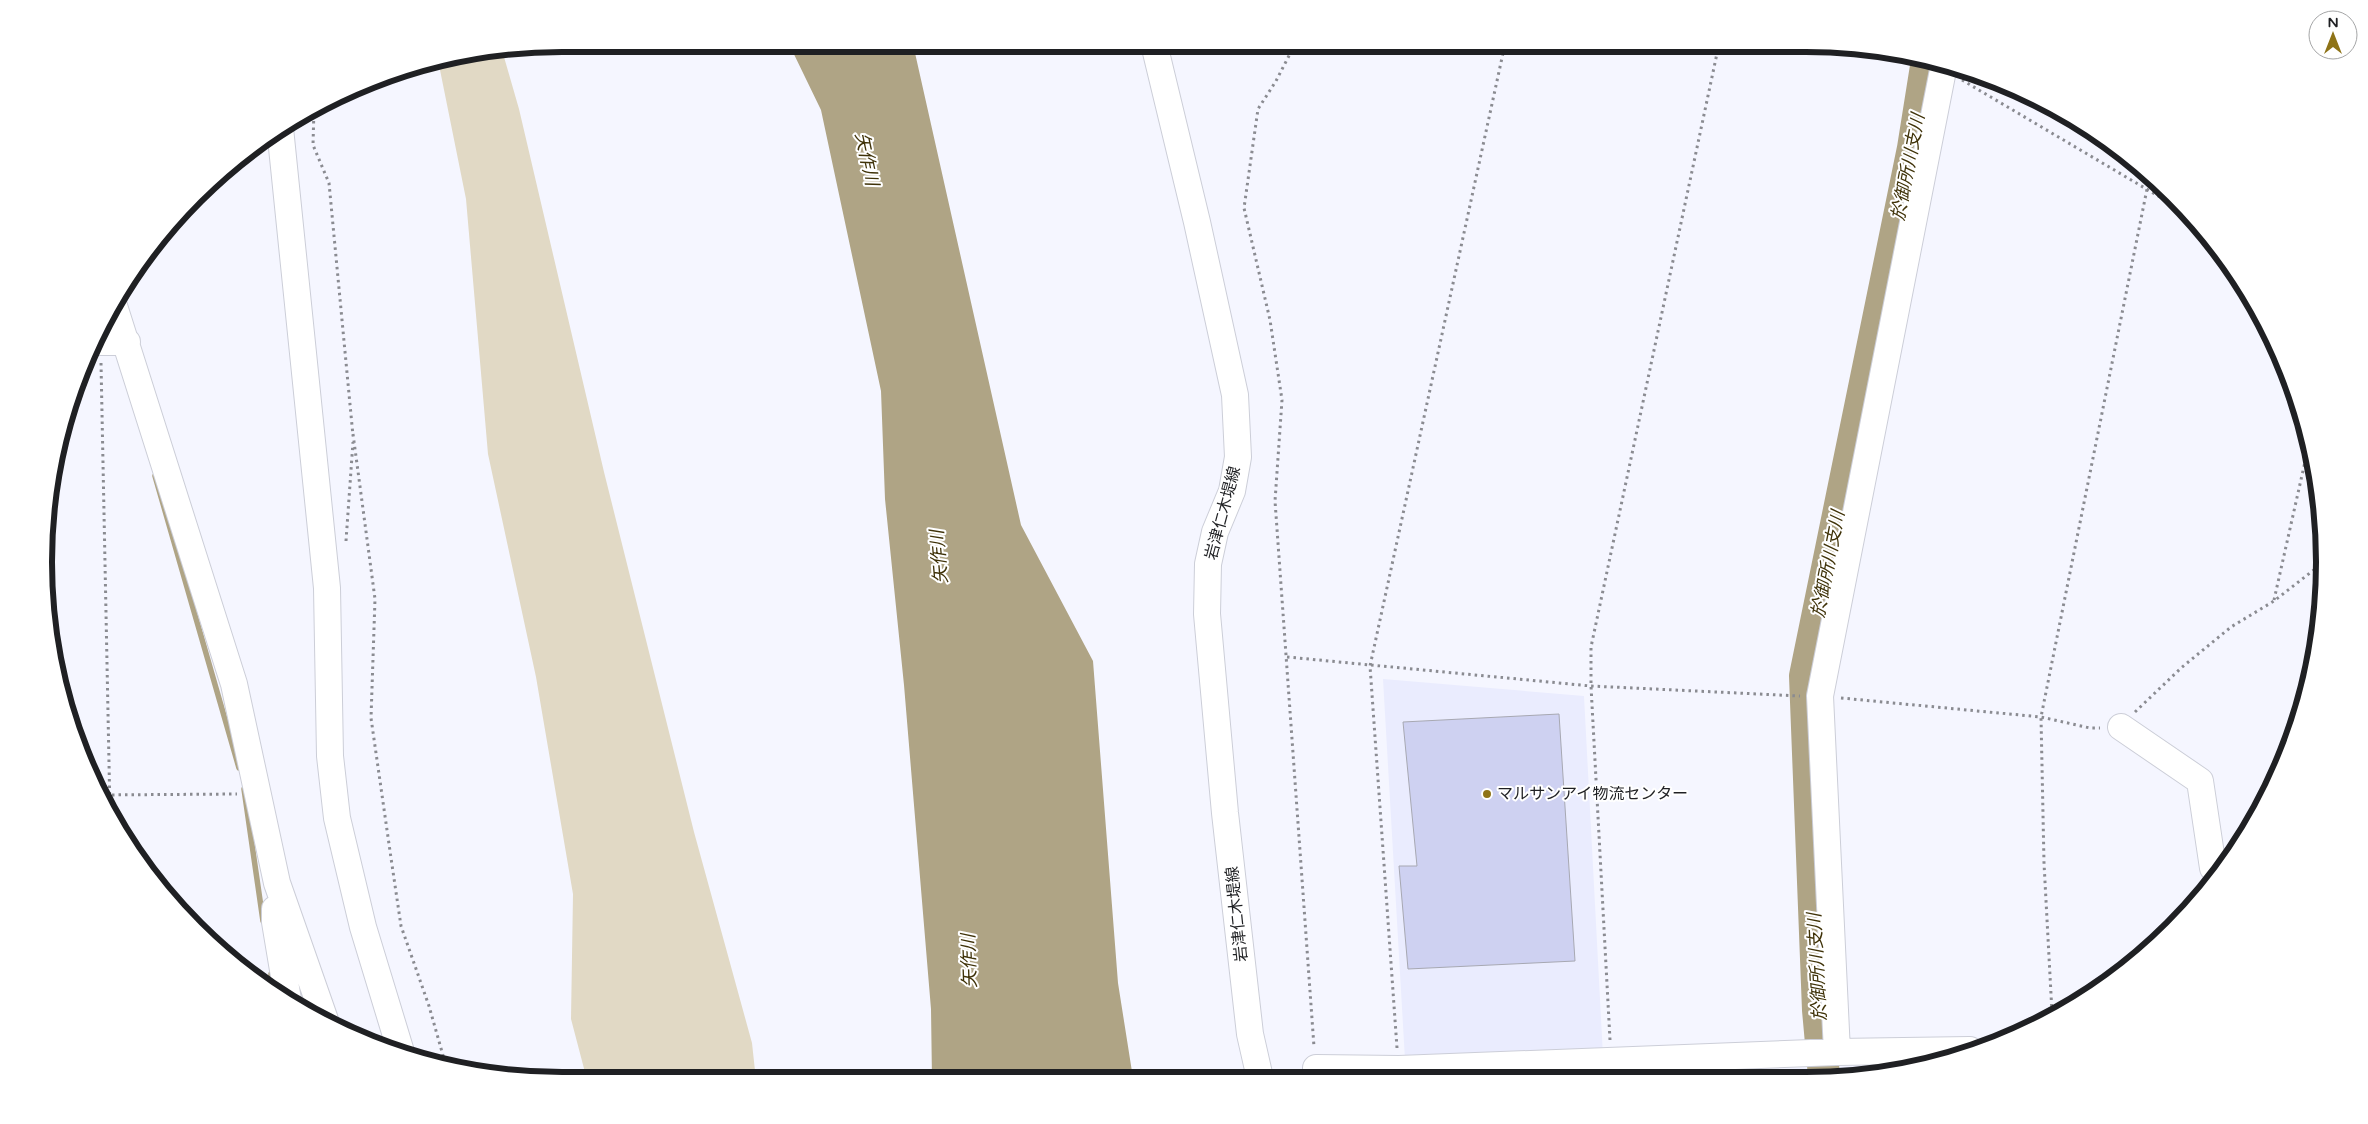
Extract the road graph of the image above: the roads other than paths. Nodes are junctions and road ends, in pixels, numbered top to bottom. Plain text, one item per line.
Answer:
1 (1156, 52) edge
2 (1943, 72) edge
3 (281, 137) edge
4 (117, 314) edge
5 (103, 342) edge
6 (127, 342) junction
7 (2122, 727) road end
8 (2213, 868) edge
9 (276, 883) junction
10 (286, 991) edge
11 (322, 1011) edge
12 (399, 1044) edge
13 (1947, 1051) edge
14 (1837, 1052) junction
15 (1316, 1068) road end
16 (1259, 1072) edge

1 - 16 street, 岩津仁木堤線
2 - 14 street
3 - 12 street
4 - 6 street
5 - 6 street
6 - 9 street
7 - 8 street
9 - 10 street
9 - 11 street
13 - 14 street
14 - 15 street

